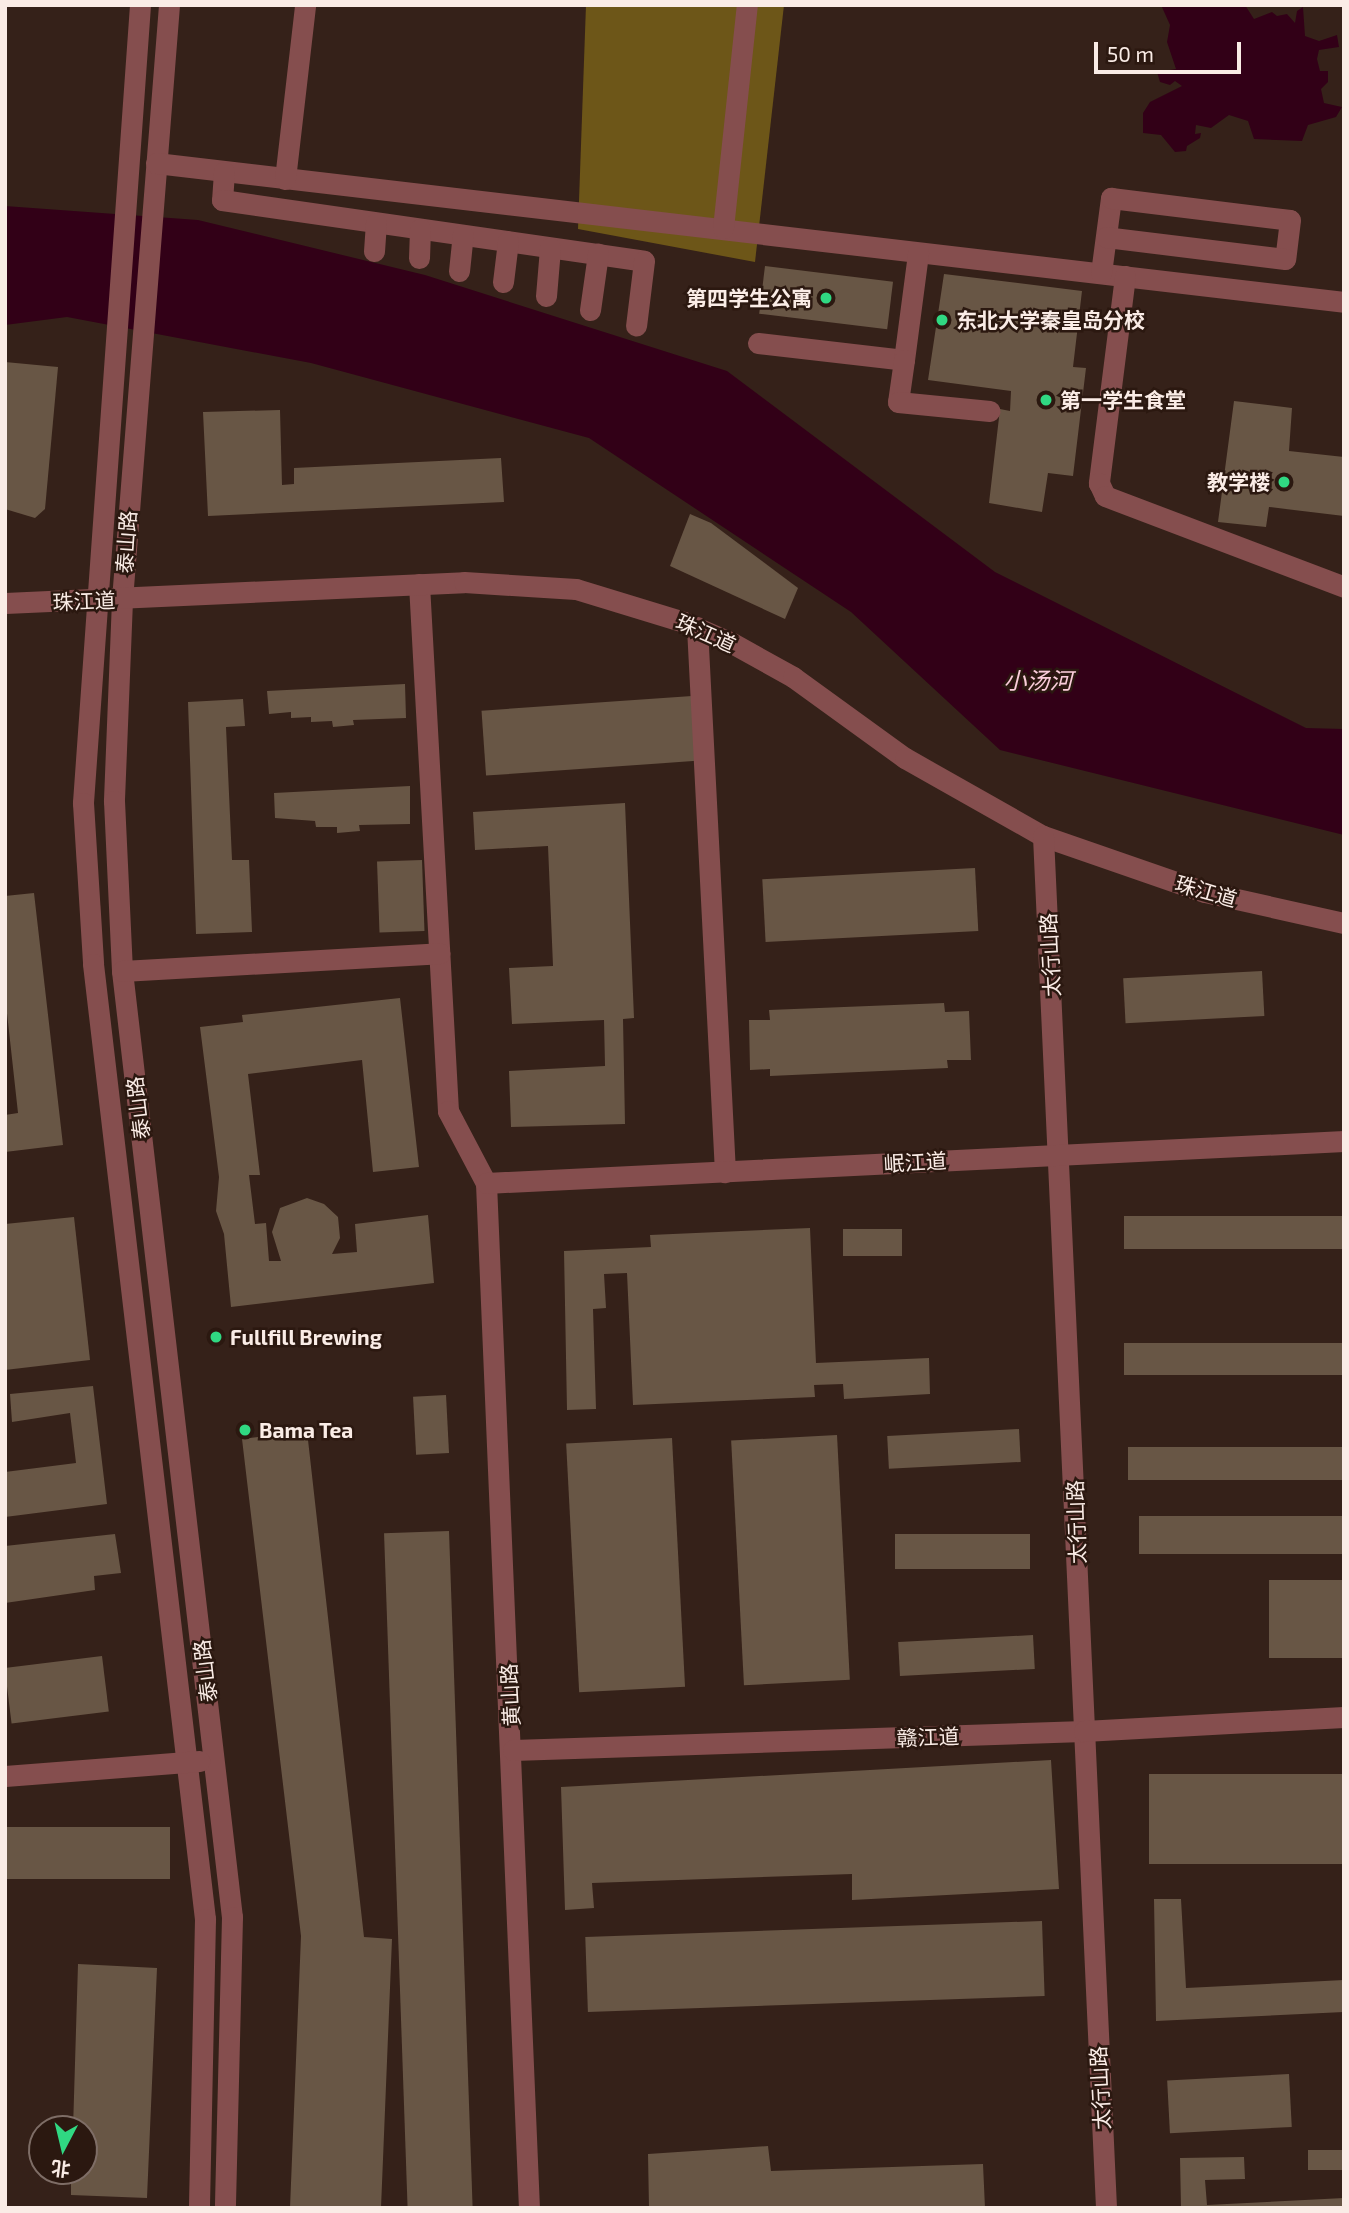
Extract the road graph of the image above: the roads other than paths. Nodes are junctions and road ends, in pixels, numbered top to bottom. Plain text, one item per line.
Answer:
1 (140, 5) edge
2 (169, 5) edge
3 (305, 5) edge
4 (747, 5) edge
5 (156, 163) junction
6 (224, 172) junction
7 (285, 179) junction
8 (376, 223) junction
9 (723, 228) junction
10 (420, 229) junction
11 (463, 235) junction
12 (1106, 237) junction
13 (508, 242) junction
14 (550, 248) junction
15 (374, 251) dead end
16 (918, 253) junction
17 (598, 254) junction
18 (419, 258) dead end
19 (459, 271) dead end
20 (1101, 273) junction
21 (1125, 276) junction
22 (503, 282) dead end
23 (546, 296) dead end
24 (1344, 301) edge
25 (590, 310) dead end
26 (636, 326) dead end
27 (758, 343) dead end
28 (904, 360) junction
29 (990, 411) dead end
30 (419, 584) junction
31 (1344, 587) edge
32 (122, 600) junction
33 (94, 601) junction
34 (5, 603) edge
35 (697, 627) junction
36 (1043, 836) junction
37 (1344, 923) edge
38 (439, 953) junction
39 (122, 971) junction
40 (1344, 1141) edge
41 (1060, 1154) junction
42 (725, 1172) junction
43 (486, 1183) junction
44 (1344, 1717) edge
45 (1084, 1731) junction
46 (513, 1750) junction
47 (215, 1760) junction
48 (187, 1762) junction
49 (5, 1776) edge
50 (199, 2208) edge
51 (225, 2208) edge
52 (529, 2208) edge
53 (1106, 2208) edge

1 - 33 street
2 - 5 street, 泰山路
3 - 7 street
4 - 9 street
5 - 6 street
5 - 32 street, 泰山路
6 - 7 street
6 - 8 street
7 - 9 street
8 - 10 street
8 - 15 street
9 - 16 street
10 - 11 street
10 - 18 street
11 - 13 street
11 - 19 street
12 - 12 street
12 - 20 street
13 - 14 street
13 - 22 street
14 - 17 street
14 - 23 street
16 - 20 street
16 - 28 street
17 - 25 street
17 - 26 street
20 - 21 street
21 - 24 street
21 - 31 street
27 - 28 street
28 - 29 street
30 - 32 street, 珠江道
30 - 35 street, 珠江道
30 - 38 street
32 - 33 street, 珠江道
32 - 39 street, 泰山路
33 - 34 street, 珠江道
33 - 48 street
35 - 36 street, 珠江道
35 - 42 street
36 - 37 street, 珠江道
36 - 41 street, 太行山路
38 - 39 street
38 - 43 street
39 - 47 street, 泰山路
40 - 41 street, 岷江道
41 - 42 street, 岷江道
41 - 45 street, 太行山路
42 - 43 street, 岷江道
43 - 46 street, 黄山路
44 - 45 street, 赣江道
45 - 46 street, 赣江道
45 - 53 street, 太行山路
46 - 52 street, 黄山路
47 - 48 street
47 - 51 street, 泰山路
48 - 49 street
48 - 50 street

